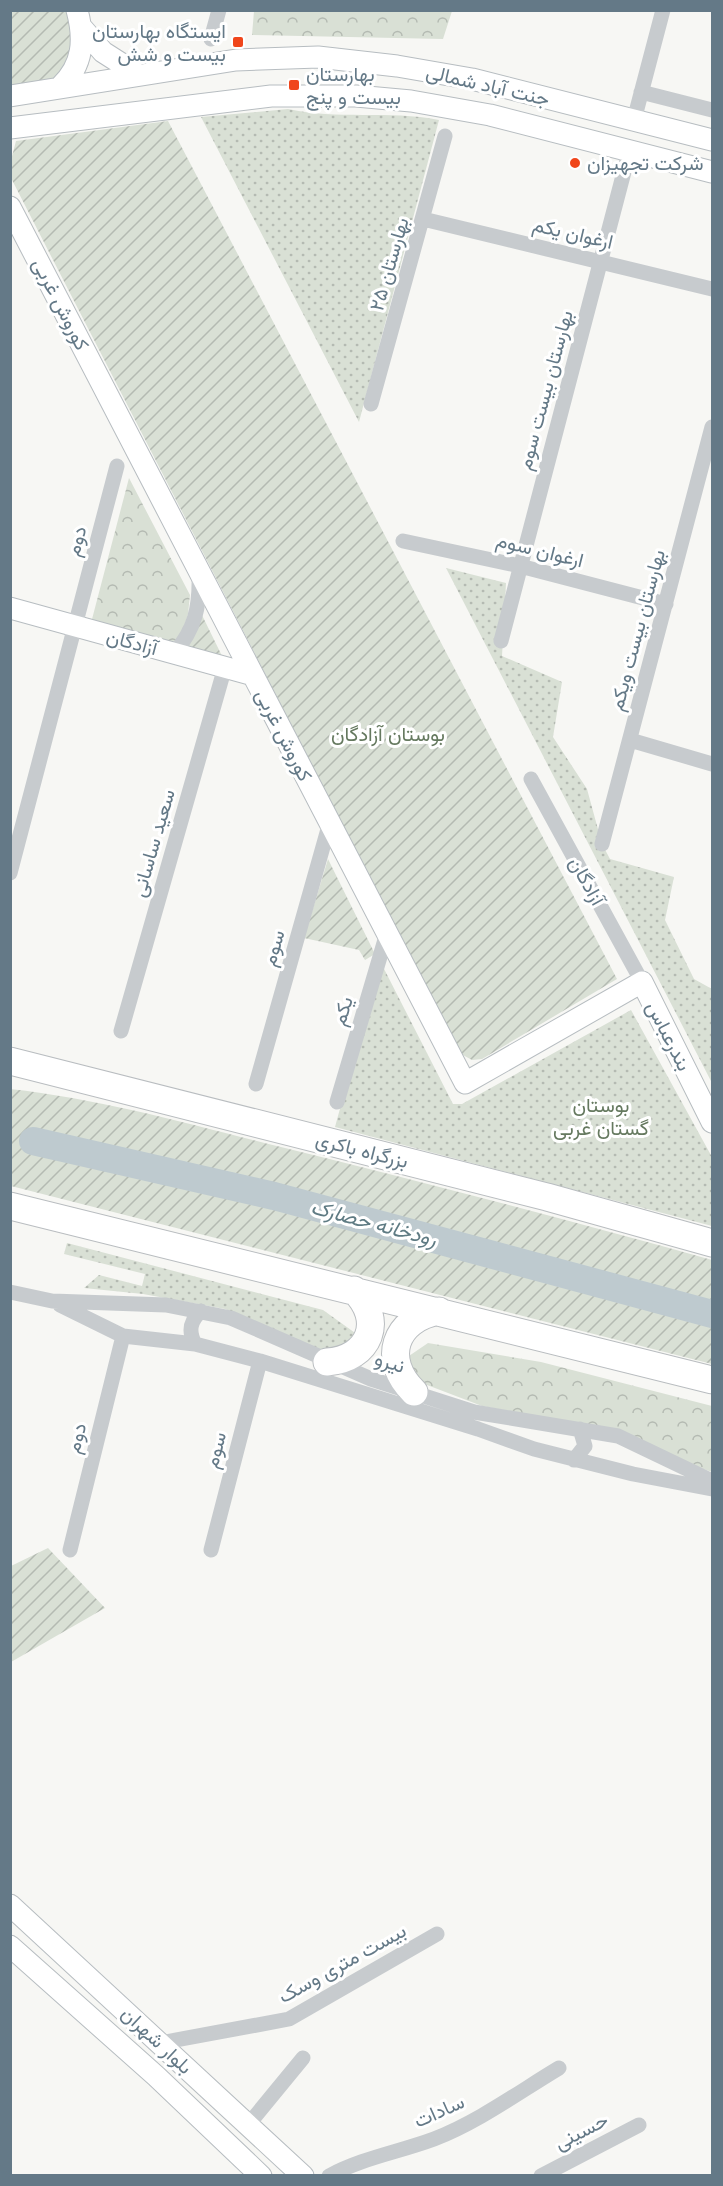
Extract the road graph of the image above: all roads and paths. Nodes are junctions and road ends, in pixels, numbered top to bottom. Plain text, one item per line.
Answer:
1 (219, 10) edge
2 (663, 10) edge
3 (79, 19) edge
4 (211, 39) dead end
5 (139, 75) junction
6 (61, 87) junction
7 (641, 92) junction
8 (10, 96) edge
9 (712, 110) edge
10 (634, 120) junction
11 (10, 128) edge
12 (445, 136) dead end
13 (712, 140) edge
14 (630, 149) junction
15 (712, 172) edge
16 (10, 207) edge
17 (423, 219) junction
18 (600, 261) junction
19 (712, 289) edge
20 (371, 404) dead end
21 (712, 427) edge
22 (117, 466) dead end
23 (403, 541) dead end
24 (520, 566) junction
25 (198, 569) junction
26 (666, 604) junction
27 (10, 608) edge
28 (75, 626) junction
29 (501, 640) dead end
30 (174, 653) junction
31 (225, 667) junction
32 (253, 675) junction
33 (630, 740) junction
34 (712, 764) edge
35 (531, 779) dead end
36 (330, 822) junction
37 (603, 844) dead end
38 (10, 873) edge
39 (387, 933) junction
40 (642, 982) junction
41 (121, 1030) dead end
42 (10, 1061) edge
43 (256, 1084) dead end
44 (337, 1102) dead end
45 (712, 1122) edge
46 (10, 1206) edge
47 (712, 1243) edge
48 (354, 1290) junction
49 (11, 1294) edge
50 (52, 1301) junction
51 (201, 1311) junction
52 (439, 1311) junction
53 (123, 1336) junction
54 (195, 1344) junction
55 (260, 1360) junction
56 (327, 1362) junction
57 (712, 1380) edge
58 (414, 1392) junction
59 (580, 1429) junction
60 (574, 1460) junction
61 (712, 1481) edge
62 (712, 1489) edge
63 (70, 1550) dead end
64 (211, 1550) dead end
65 (10, 1905) edge
66 (436, 1934) dead end
67 (10, 1946) edge
68 (160, 2043) junction
69 (303, 2058) dead end
70 (559, 2068) dead end
71 (639, 2124) dead end
72 (248, 2125) junction
73 (261, 2175) edge
74 (303, 2175) edge
75 (329, 2175) edge
76 (541, 2175) edge

1 - 4 street
2 - 7 street
3 - 5 street
3 - 6 street
5 - 6 street, جنت آباد شمالی
5 - 10 street, جنت آباد شمالی
6 - 8 street, جنت آباد شمالی
7 - 9 street
7 - 10 street
10 - 13 street, جنت آباد شمالی
11 - 14 street, جنت آباد شمالی
12 - 17 street, بهارستان ۲۵
14 - 15 street, جنت آباد شمالی
14 - 18 street, بهارستان بیست سوم
16 - 25 street, کوروش غربی
17 - 18 street, ارغوان یکم
17 - 20 street, بهارستان ۲۵
18 - 19 street, ارغوان یکم
18 - 24 street, بهارستان بیست سوم
21 - 26 street, بهارستان بیست ویکم
22 - 28 street, دوم
23 - 24 street, ارغوان سوم
24 - 26 street, ارغوان سوم
24 - 29 street, بهارستان بیست سوم
25 - 30 street
25 - 32 street, کوروش غربی
26 - 33 street, بهارستان بیست ویکم
27 - 28 street, آزادگان
28 - 30 street, آزادگان
28 - 38 street, دوم
30 - 31 street, آزادگان
31 - 32 street, آزادگان
31 - 41 street, سعید ساسانی
32 - 36 street, کوروش غربی
33 - 34 street
33 - 37 street, بهارستان بیست ویکم
35 - 40 street, آزادگان
36 - 39 street, کوروش غربی
36 - 43 street, سوم
39 - 40 street, کوروش غربی
39 - 44 street, یکم
40 - 45 street, بندرعباس
42 - 47 highway, بزرگراه باکری
46 - 48 highway
48 - 52 highway
48 - 56 highway
49 - 50 street, نیرو
50 - 51 street, نیرو
50 - 53 street, نیرو
51 - 54 street
51 - 56 street, نیرو
52 - 57 highway
52 - 58 highway
53 - 54 street, نیرو
53 - 63 street, دوم
54 - 55 street, نیرو
55 - 60 street, نیرو
55 - 64 street, سوم
56 - 58 street, نیرو
58 - 59 street, نیرو
59 - 60 street
59 - 61 street, نیرو
60 - 62 street, نیرو
65 - 68 street, بلوار شهران
66 - 68 street, بیست متری وسک
67 - 73 street, بلوار شهران
68 - 72 street, بلوار شهران
69 - 72 street
70 - 75 street, سادات
71 - 76 street, حسینی
72 - 74 street, بلوار شهران

